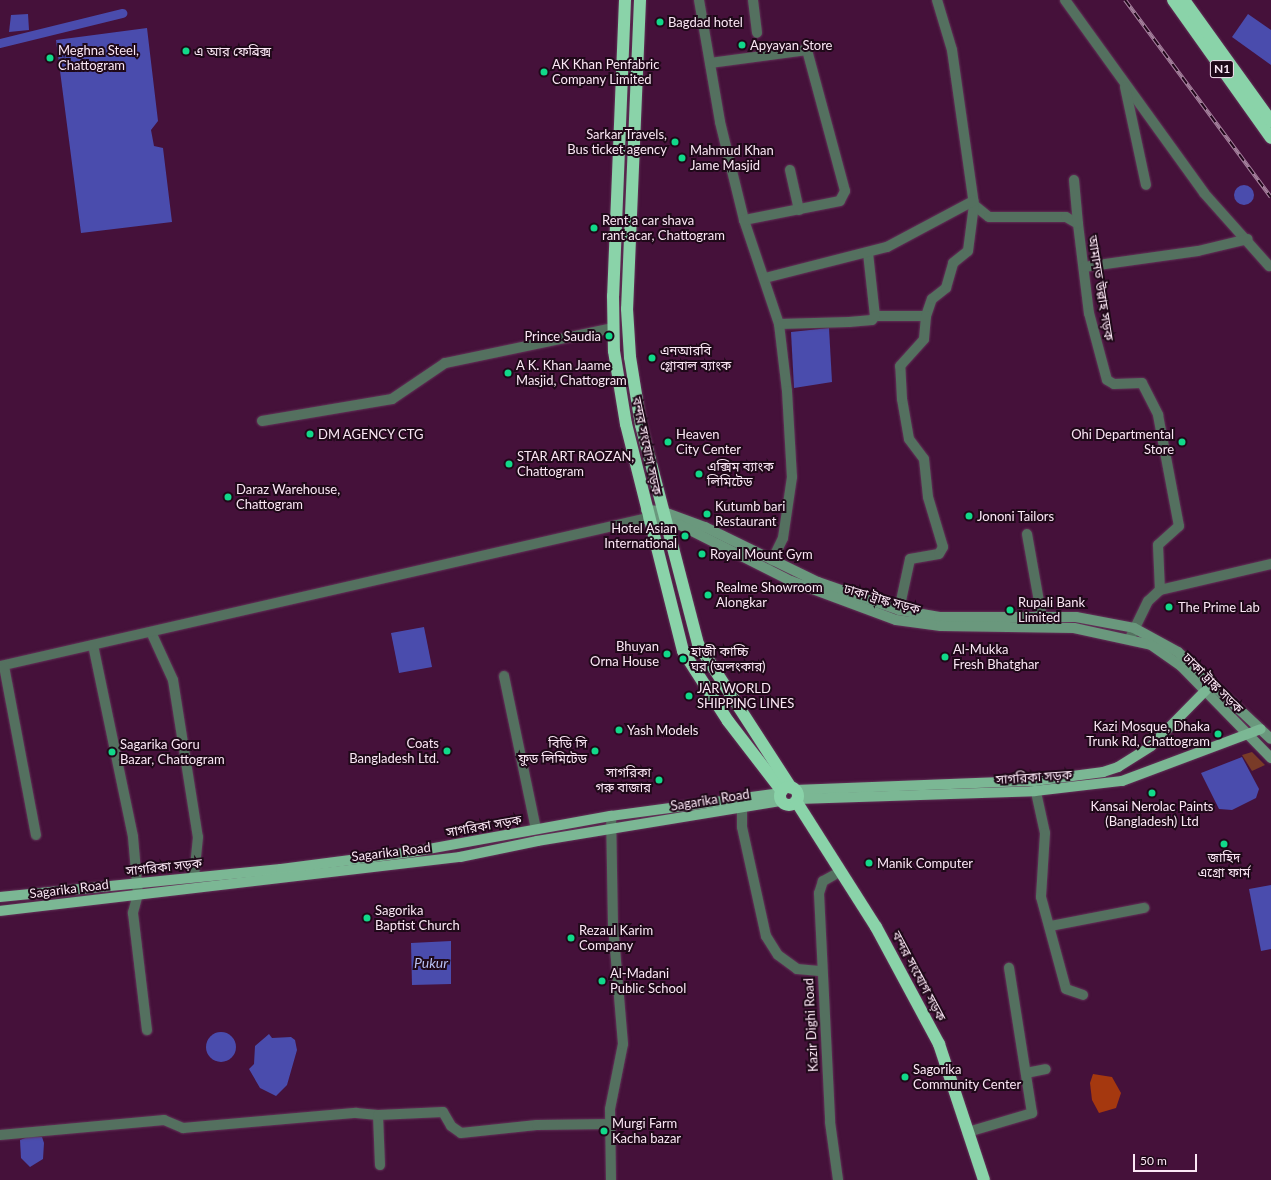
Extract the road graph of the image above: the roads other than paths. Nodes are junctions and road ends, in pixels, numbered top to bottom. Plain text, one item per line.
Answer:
1 (625, 0) edge
2 (640, 0) edge
3 (699, 0) edge
4 (753, 0) edge
5 (937, 0) edge
6 (1065, 0) edge
7 (1173, 0) edge
8 (1184, 0) edge
9 (757, 33) dead end
10 (710, 63) junction
11 (1124, 83) junction
12 (1271, 121) edge
13 (1271, 138) edge
14 (790, 170) dead end
15 (1074, 180) dead end
16 (1146, 185) dead end
17 (974, 203) junction
18 (799, 210) junction
19 (744, 220) junction
20 (1078, 224) junction
21 (1248, 239) junction
22 (868, 253) junction
23 (1270, 266) dead end
24 (1084, 267) junction
25 (764, 278) junction
26 (875, 316) junction
27 (926, 316) junction
28 (779, 324) junction
29 (613, 328) junction
30 (262, 421) dead end
31 (647, 514) junction
32 (662, 515) junction
33 (1027, 534) dead end
34 (772, 561) junction
35 (1271, 564) edge
36 (1160, 590) junction
37 (899, 610) junction
38 (1042, 618) junction
39 (1134, 628) junction
40 (151, 632) junction
41 (1130, 638) junction
42 (93, 645) junction
43 (2, 666) edge
44 (504, 676) dead end
45 (1213, 683) junction
46 (1206, 690) junction
47 (1261, 729) junction
48 (1248, 736) junction
49 (1271, 740) edge
50 (1271, 758) edge
51 (1034, 781) junction
52 (1035, 791) junction
53 (789, 796) junction
54 (742, 797) junction
55 (744, 808) junction
56 (611, 816) junction
57 (536, 829) junction
58 (610, 829) junction
59 (36, 835) dead end
60 (459, 843) junction
61 (460, 857) junction
62 (834, 875) junction
63 (194, 877) junction
64 (137, 884) junction
65 (138, 894) junction
66 (0, 897) edge
67 (1144, 908) dead end
68 (0, 911) edge
69 (1050, 926) junction
70 (1009, 968) dead end
71 (822, 971) junction
72 (1083, 994) dead end
73 (147, 1030) dead end
74 (1046, 1069) dead end
75 (1026, 1073) junction
76 (378, 1115) junction
77 (610, 1124) junction
78 (968, 1132) junction
79 (0, 1135) edge
80 (380, 1165) dead end
81 (611, 1180) edge
82 (838, 1180) edge
83 (976, 1180) edge
84 (984, 1180) edge

1 - 29 highway, বন্দর সংযোগ সড়ক
2 - 32 highway, বন্দর সংযোগ সড়ক
3 - 10 street
4 - 9 street
5 - 17 street
6 - 11 street
7 - 13 highway, N1
8 - 12 highway, N1
10 - 18 street
10 - 19 street
11 - 16 street
11 - 21 street
14 - 18 street
15 - 20 street
17 - 20 street, আমানত উল্লাহ সড়ক
17 - 22 street
17 - 27 street
18 - 19 street
19 - 25 street
20 - 24 street, আমানত উল্লাহ সড়ক
21 - 23 street
21 - 24 street
22 - 25 street
22 - 26 street
24 - 36 street, আমানত উল্লাহ সড়ক
25 - 28 street
26 - 27 street
26 - 28 street
27 - 37 street
28 - 34 street
29 - 30 street
29 - 31 highway, বন্দর সংযোগ সড়ক
31 - 32 main road, ঢাকা ট্রাঙ্ক সড়ক
31 - 40 street
31 - 53 highway, বন্দর সংযোগ সড়ক
32 - 34 main road, ঢাকা ট্রাঙ্ক সড়ক
32 - 41 main road, ঢাকা ট্রাঙ্ক সড়ক
32 - 53 highway, বন্দর সংযোগ সড়ক
33 - 38 street
34 - 37 main road, ঢাকা ট্রাঙ্ক সড়ক
35 - 36 street
36 - 39 street
37 - 38 main road, ঢাকা ট্রাঙ্ক সড়ক
38 - 39 main road, ঢাকা ট্রাঙ্ক সড়ক
39 - 41 street
39 - 45 main road, ঢাকা ট্রাঙ্ক সড়ক
40 - 42 street
40 - 63 street
41 - 46 main road, ঢাকা ট্রাঙ্ক সড়ক
42 - 43 street
42 - 64 street
43 - 59 street
44 - 57 street
45 - 46 main road, সাগরিকা সড়ক
45 - 47 main road, ঢাকা ট্রাঙ্ক সড়ক
46 - 48 main road, ঢাকা ট্রাঙ্ক সড়ক
46 - 51 main road, সাগরিকা সড়ক
47 - 48 main road, সাগরিকা সড়ক
47 - 49 main road, ঢাকা ট্রাঙ্ক সড়ক
48 - 50 main road, ঢাকা ট্রাঙ্ক সড়ক
48 - 52 main road, সাগরিকা সড়ক
51 - 52 street
51 - 53 main road, সাগরিকা সড়ক
52 - 53 main road, সাগরিকা সড়ক
52 - 69 street
53 - 54 main road, সাগরিকা সড়ক
53 - 55 main road, Sagarika Road
53 - 62 highway, বন্দর সংযোগ সড়ক
53 - 78 highway, বন্দর সংযোগ সড়ক
54 - 55 street
54 - 56 main road, সাগরিকা সড়ক
55 - 58 main road, Sagarika Road
55 - 71 street
56 - 57 main road, সাগরিকা সড়ক
56 - 58 street
57 - 60 main road, সাগরিকা সড়ক
58 - 61 main road, Sagarika Road
58 - 77 street
60 - 61 main road
60 - 63 main road, সাগরিকা সড়ক
61 - 65 main road, Sagarika Road
62 - 71 street, Kazir Dighi Road
62 - 83 highway, বন্দর সংযোগ সড়ক
63 - 64 main road, সাগরিকা সড়ক
64 - 65 street
64 - 66 main road, সাগরিকা সড়ক
65 - 68 main road, Sagarika Road
65 - 73 street
67 - 69 street
69 - 72 street
70 - 75 street
71 - 82 street, Kazir Dighi Road
74 - 75 street
75 - 78 street
76 - 77 street
76 - 79 street
76 - 80 street
77 - 81 street
78 - 84 highway, বন্দর সংযোগ সড়ক

